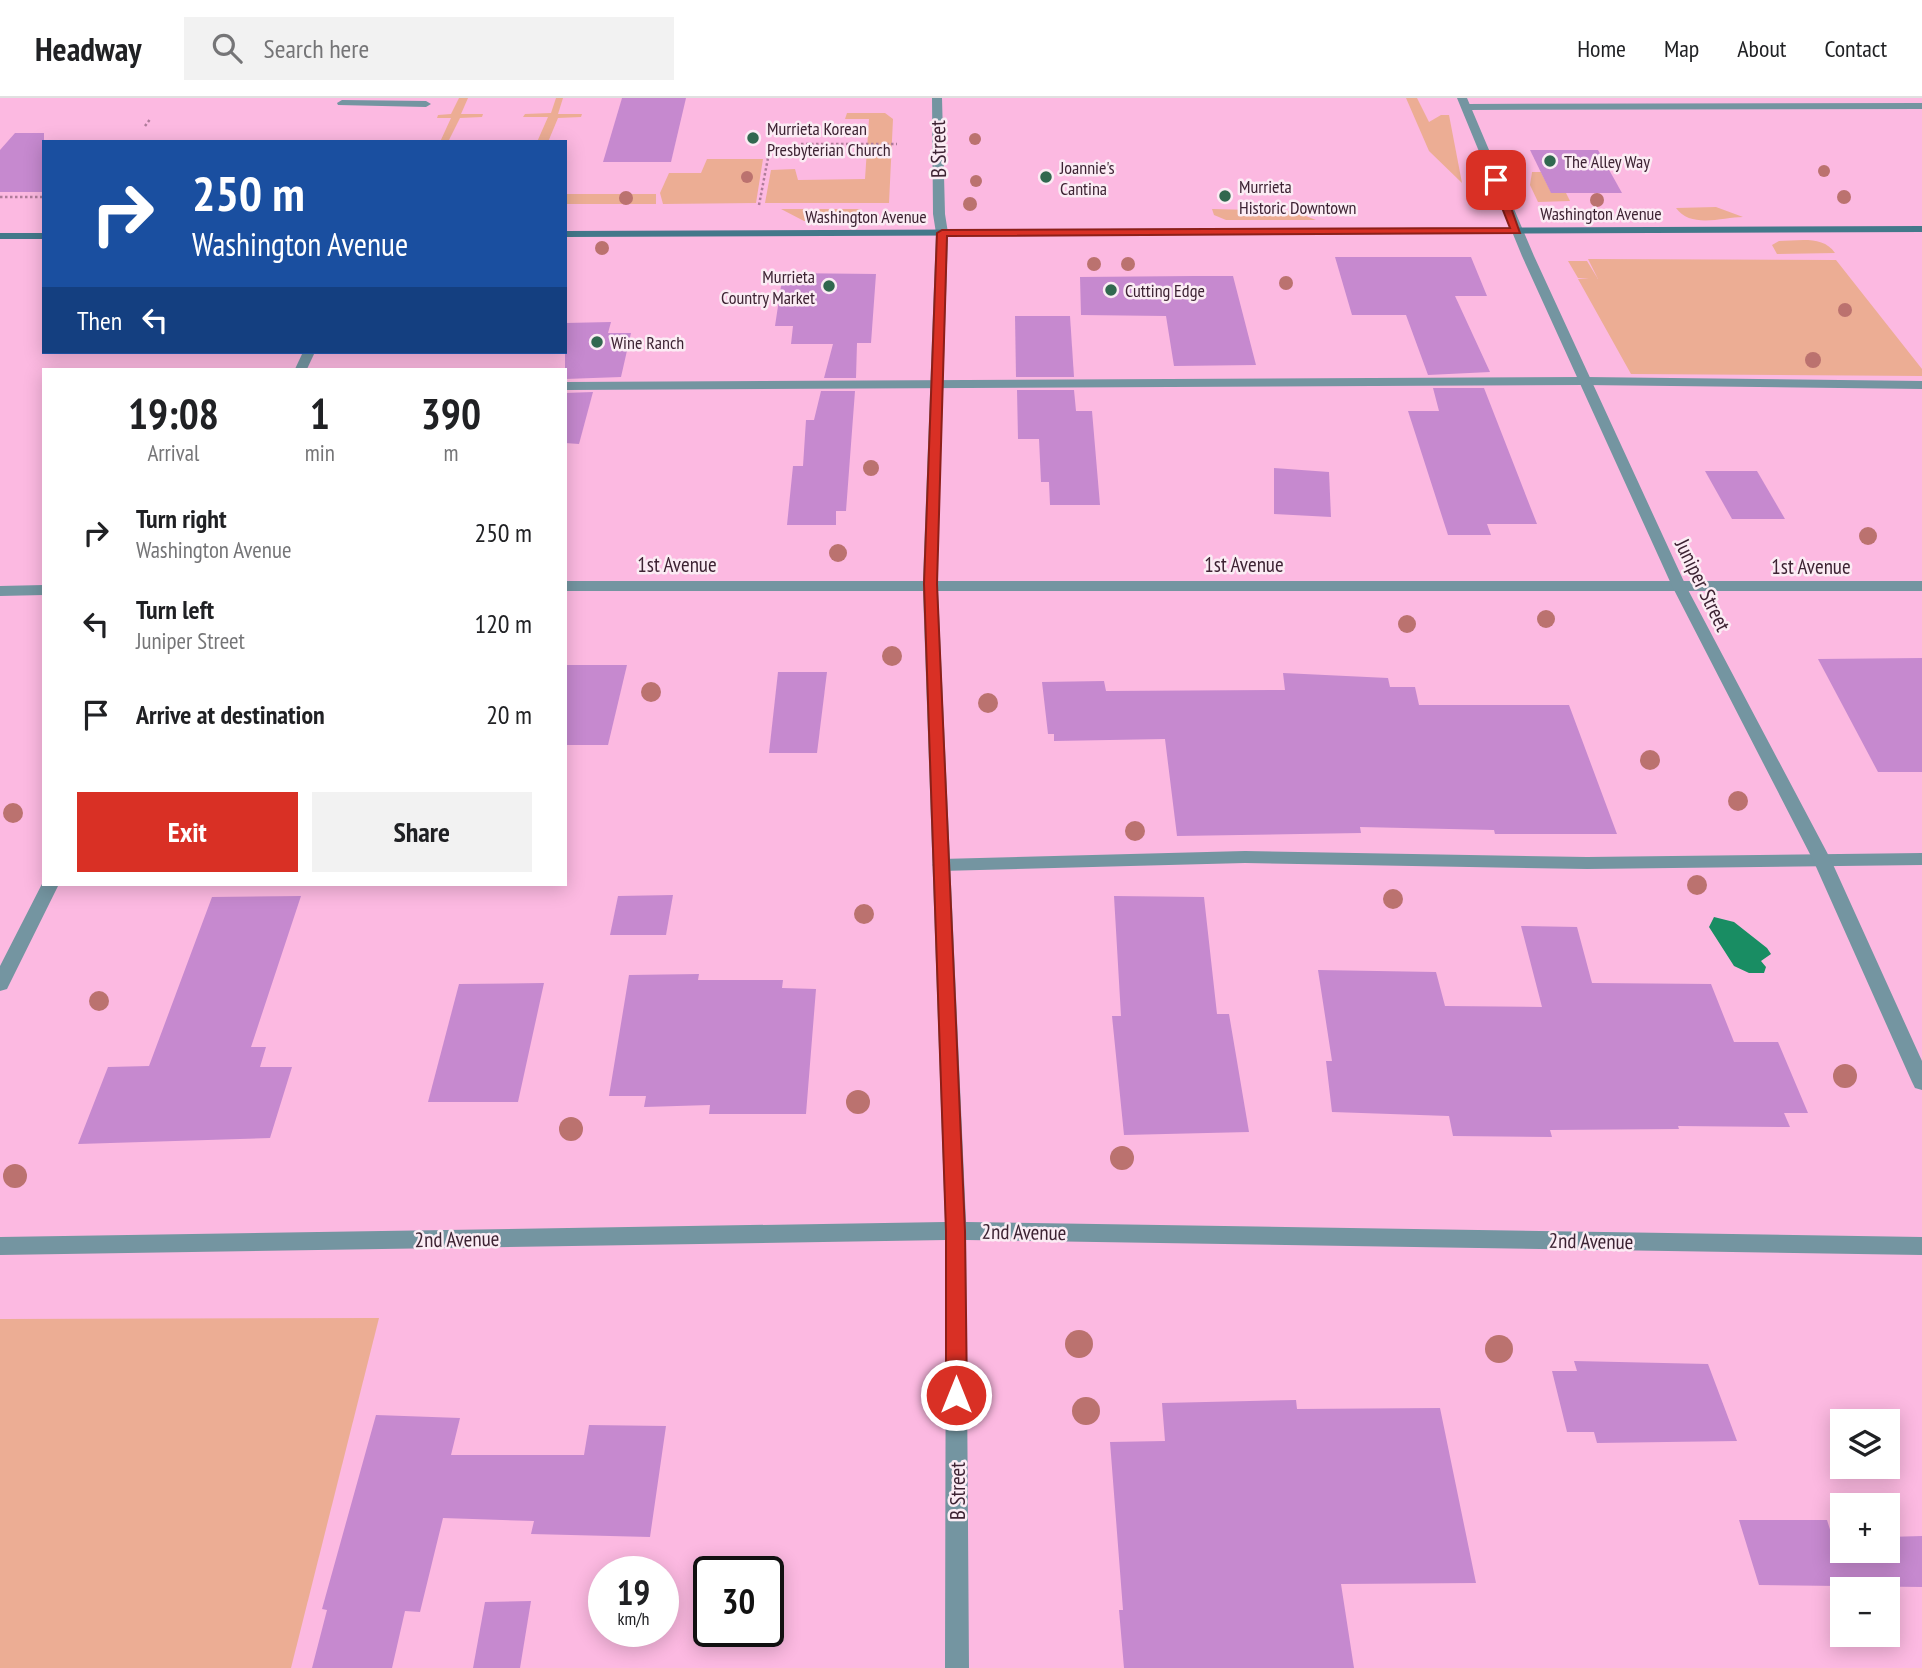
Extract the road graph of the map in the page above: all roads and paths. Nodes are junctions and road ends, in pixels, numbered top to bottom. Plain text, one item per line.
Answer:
1 (937, 98) edge
2 (1464, 102) edge
3 (342, 103) dead end
4 (426, 104) dead end
5 (1922, 106) edge
6 (151, 118) dead end
7 (145, 126) dead end
8 (801, 144) dead end
9 (897, 144) dead end
10 (768, 158) dead end
11 (0, 197) edge
12 (42, 197) edge
13 (759, 206) dead end
14 (1922, 229) edge
15 (1517, 231) junction
16 (942, 233) junction
17 (567, 234) edge
18 (0, 236) edge
19 (42, 236) edge
20 (1585, 381) junction
21 (937, 384) junction
22 (1922, 385) edge
23 (567, 386) edge
24 (930, 584) junction
25 (567, 586) edge
26 (1679, 586) junction
27 (1922, 586) edge
28 (42, 590) edge
29 (0, 591) edge
30 (1922, 859) edge
31 (1822, 860) junction
32 (941, 865) junction
33 (49, 886) edge
34 (0, 984) edge
35 (1922, 1082) edge
36 (956, 1231) junction
37 (0, 1246) edge
38 (1922, 1246) edge
39 (957, 1668) edge

1 - 16 street, B Street
2 - 5 street
2 - 15 street, Juniper Street
3 - 4 street
6 - 7 path
8 - 9 path
10 - 13 path
11 - 12 path
14 - 15 main road, Washington Avenue
15 - 16 main road, Washington Avenue
15 - 20 street, Juniper Street
16 - 17 main road, Washington Avenue
16 - 21 street, B Street
18 - 19 main road
20 - 21 street
20 - 22 street
20 - 26 street, Juniper Street
21 - 23 street
21 - 24 street, B Street
24 - 25 street, 1st Avenue
24 - 26 street, 1st Avenue
24 - 32 street, B Street
26 - 27 street, 1st Avenue
26 - 31 street, Juniper Street
28 - 29 street
30 - 31 street
31 - 32 street
31 - 35 street, Juniper Street
32 - 36 street, B Street
33 - 34 street
36 - 37 street, 2nd Avenue
36 - 38 street, 2nd Avenue
36 - 39 street, B Street

